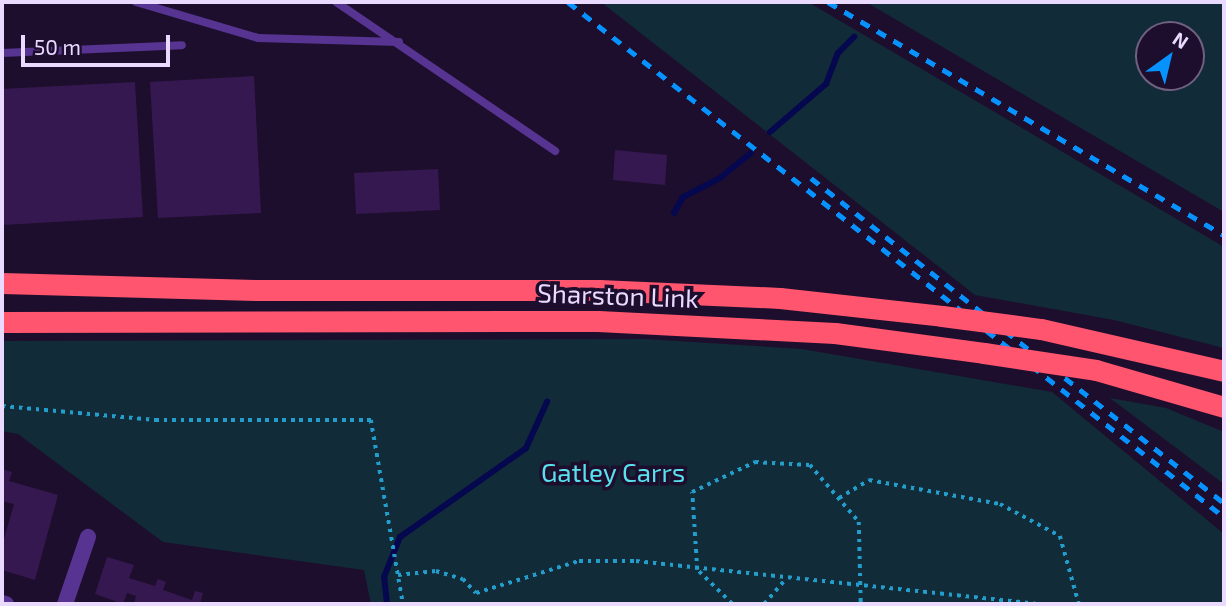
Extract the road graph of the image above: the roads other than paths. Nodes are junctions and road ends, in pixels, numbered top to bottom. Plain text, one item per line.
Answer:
1 (136, 2) edge
2 (336, 2) edge
3 (399, 42) junction
4 (181, 46) dead end
5 (2, 53) edge
6 (555, 151) dead end
7 (2, 283) edge
8 (2, 322) edge
9 (1224, 371) edge
10 (1224, 407) edge
11 (88, 537) dead end
12 (65, 604) edge

1 - 3 lane
2 - 3 lane
3 - 6 lane
4 - 5 lane
7 - 9 highway, Sharston Link, bridge
8 - 10 highway, Sharston Link, bridge
11 - 12 street

